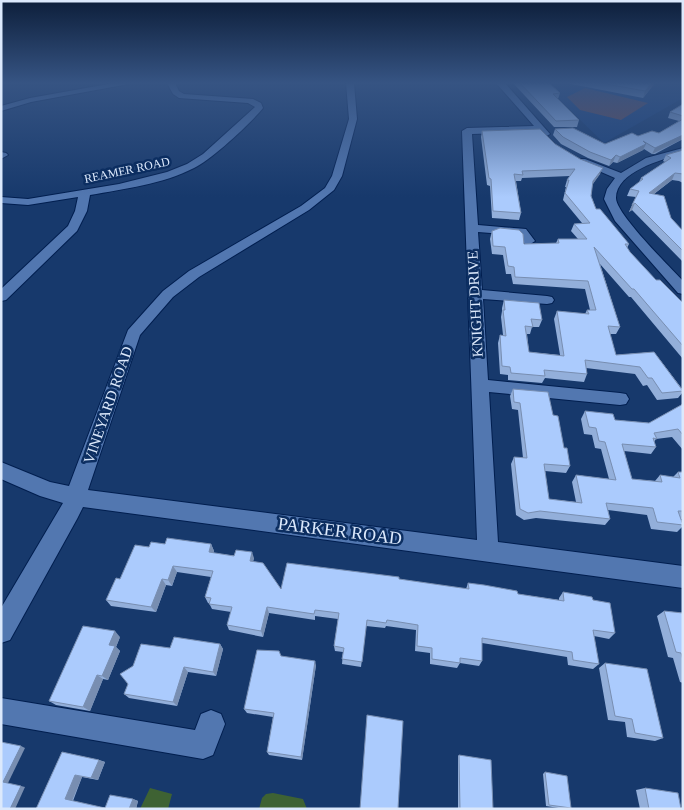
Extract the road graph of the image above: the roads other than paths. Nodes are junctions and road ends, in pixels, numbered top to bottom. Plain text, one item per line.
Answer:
1 (245, 121) edge
2 (352, 121) edge
3 (533, 121) edge
4 (540, 129) junction
5 (551, 142) edge
6 (680, 153) edge
7 (573, 157) edge
8 (623, 177) junction
9 (85, 192) junction
10 (1, 200) edge
11 (471, 228) junction
12 (529, 241) dead end
13 (683, 290) edge
14 (476, 294) junction
15 (1, 298) edge
16 (547, 300) dead end
17 (479, 385) junction
18 (620, 399) dead end
19 (1, 470) edge
20 (77, 497) junction
21 (488, 551) junction
22 (683, 577) edge
23 (1, 631) edge
24 (1, 711) edge
25 (211, 724) dead end

1 - 9 street, REAMER ROAD
2 - 20 street, VINEYARD ROAD
3 - 4 street
4 - 5 street
4 - 11 street, KNIGHT DRIVE
6 - 8 street
7 - 8 street
8 - 13 street
9 - 10 street, REAMER ROAD
9 - 15 street
11 - 12 street
11 - 14 street, KNIGHT DRIVE
14 - 16 street
14 - 17 street, KNIGHT DRIVE
17 - 18 street
17 - 21 street, KNIGHT DRIVE
19 - 20 street, PARKER ROAD
20 - 21 street, PARKER ROAD
20 - 23 street, VINEYARD ROAD
21 - 22 street, PARKER ROAD
24 - 25 street

